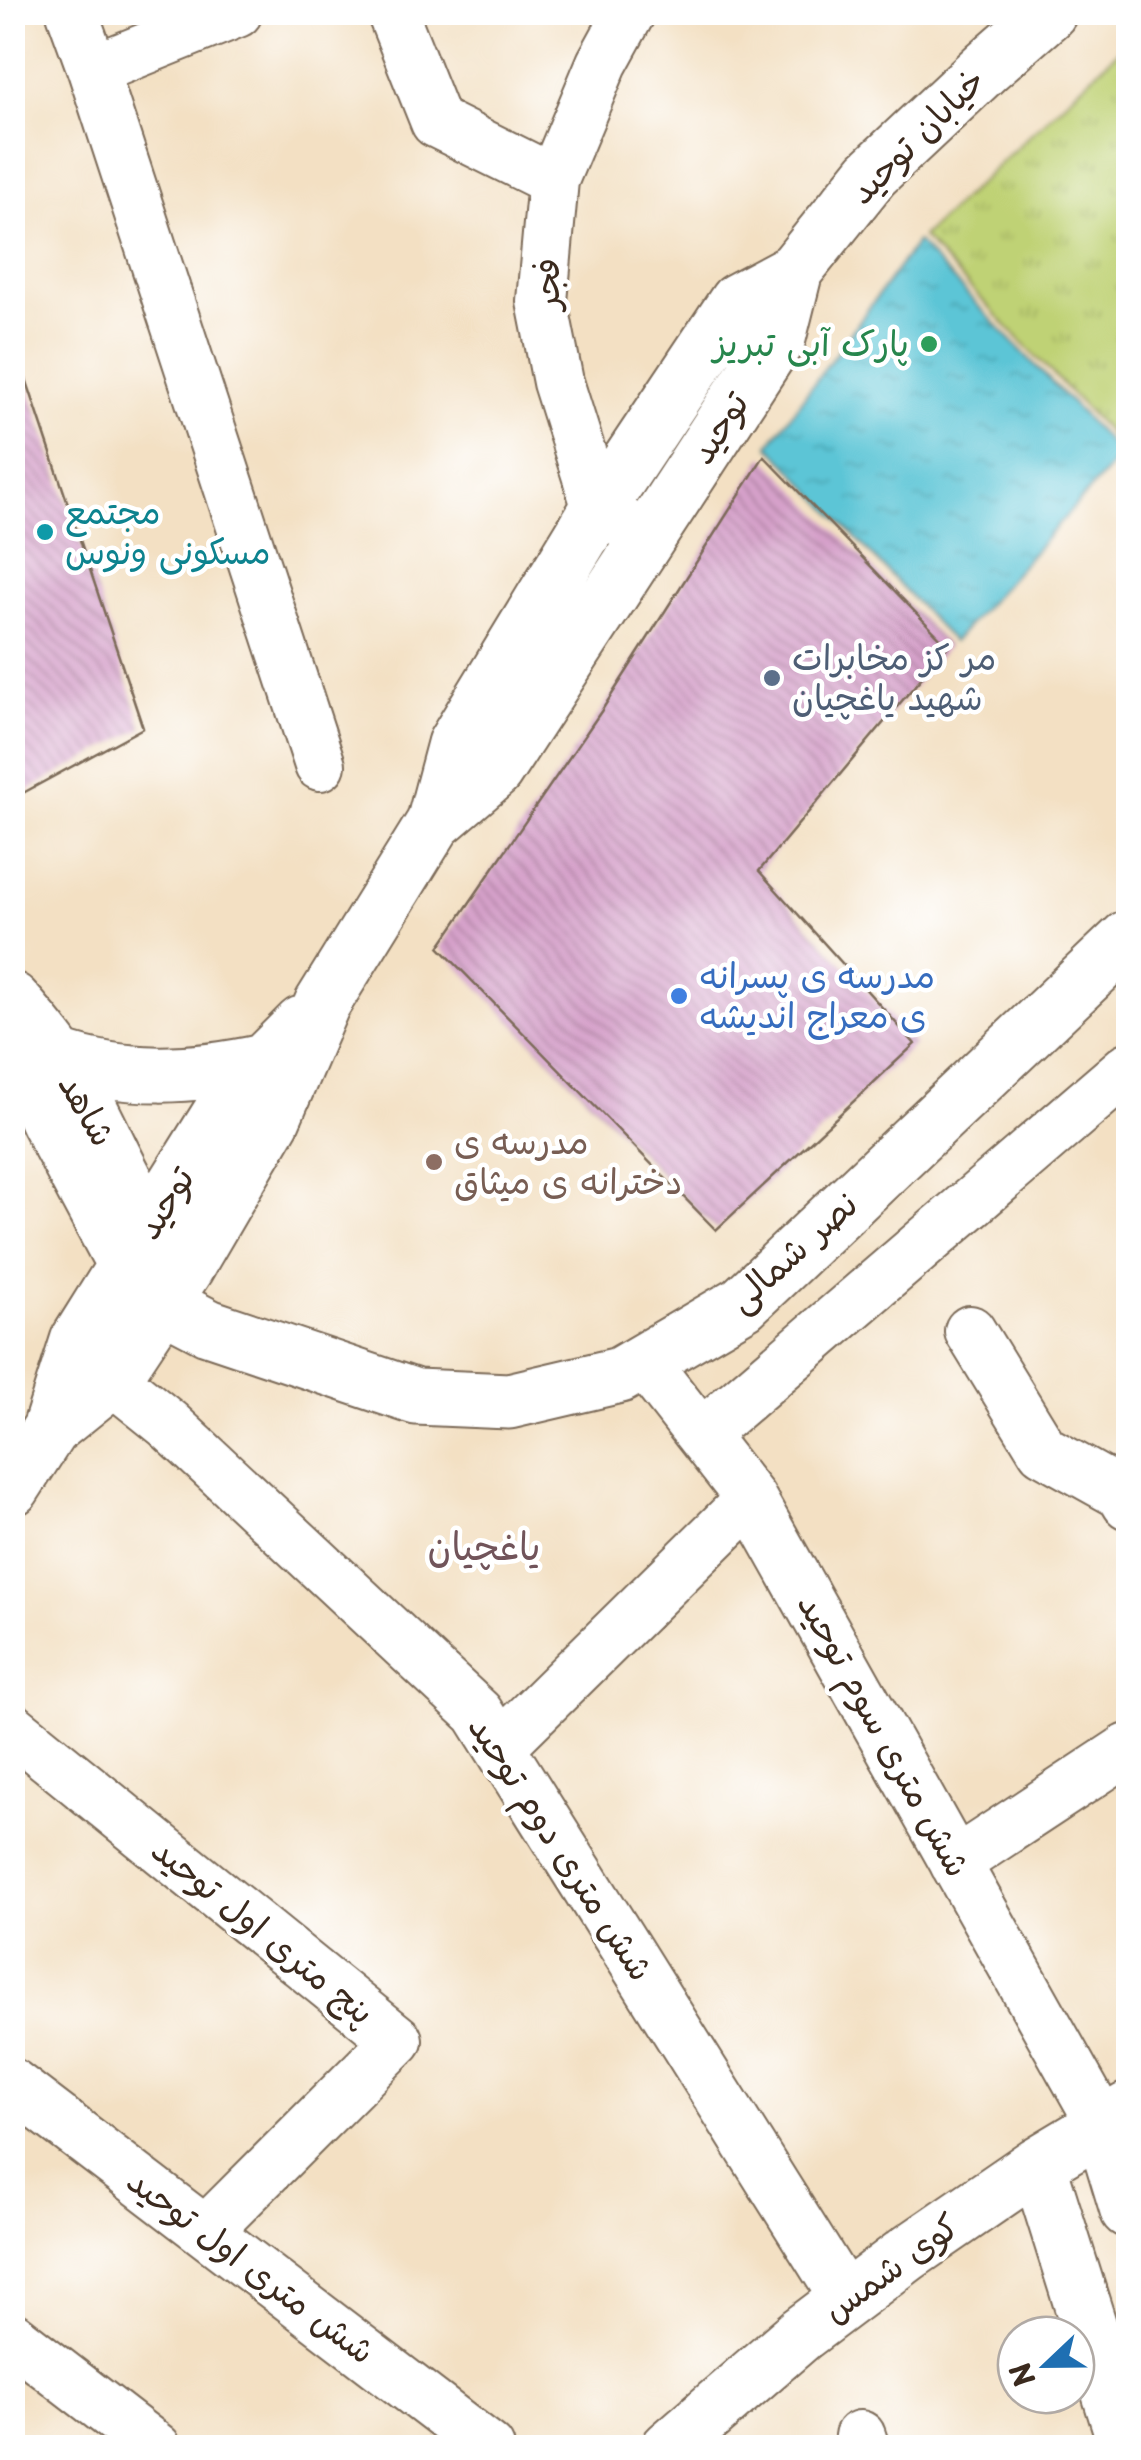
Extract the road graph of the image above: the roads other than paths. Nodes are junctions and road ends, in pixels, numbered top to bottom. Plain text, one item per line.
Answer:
1 (72, 12) edge
2 (236, 12) edge
3 (392, 12) edge
4 (630, 12) edge
5 (1049, 12) edge
6 (94, 70) junction
7 (553, 180) junction
8 (795, 270) junction
9 (598, 509) junction
10 (646, 537) junction
11 (320, 765) dead end
12 (434, 824) junction
13 (1128, 938) edge
14 (12, 1000) edge
15 (322, 1004) junction
16 (35, 1049) edge
17 (264, 1062) junction
18 (1128, 1068) edge
19 (166, 1278) junction
20 (970, 1331) dead end
21 (644, 1361) junction
22 (112, 1379) junction
23 (50, 1429) junction
24 (701, 1435) junction
25 (12, 1488) edge
26 (751, 1499) junction
27 (1128, 1504) edge
28 (12, 1728) edge
29 (501, 1745) junction
30 (1128, 1749) edge
31 (955, 1863) junction
32 (12, 2084) edge
33 (1115, 2117) edge
34 (1038, 2164) junction
35 (1128, 2210) edge
36 (206, 2231) junction
37 (846, 2300) junction
38 (12, 2336) edge
39 (694, 2438) edge
40 (156, 2448) edge
41 (489, 2448) edge
42 (1127, 2448) edge

1 - 6 street
2 - 6 street
3 - 7 street
4 - 7 street, فجر
5 - 8 main road, خیابان توحید
6 - 11 street
7 - 9 street, فجر
8 - 9 main road, توحید
8 - 10 main road, توحید
9 - 10 street
9 - 12 main road, توحید
10 - 12 main road, توحید
12 - 15 main road, توحید
13 - 21 main road, نصر شمالی
14 - 16 main road, شاهد
15 - 17 main road, توحید
15 - 19 main road, توحید
16 - 17 main road
16 - 19 main road, شاهد
17 - 19 main road, توحید
18 - 24 street
19 - 21 main road, نصر شمالی
19 - 22 main road, توحید
19 - 23 main road, توحید
20 - 27 street
21 - 24 street, شش متری سوم توحید
22 - 23 main road, توحید
22 - 29 street, شش متری دوم توحید
23 - 25 main road, توحید
24 - 26 street, شش متری سوم توحید
26 - 29 street
26 - 31 street, شش متری سوم توحید
28 - 36 street, پنج متری اول توحید
29 - 37 street, شش متری دوم توحید
30 - 31 street
31 - 33 street, شش متری سوم توحید
32 - 36 street, شش متری اول توحید
33 - 34 main road, کوی شمس
33 - 35 main road
34 - 37 main road, کوی شمس
34 - 42 main road
36 - 41 street, شش متری اول توحید
37 - 39 main road, کوی شمس
38 - 40 street

